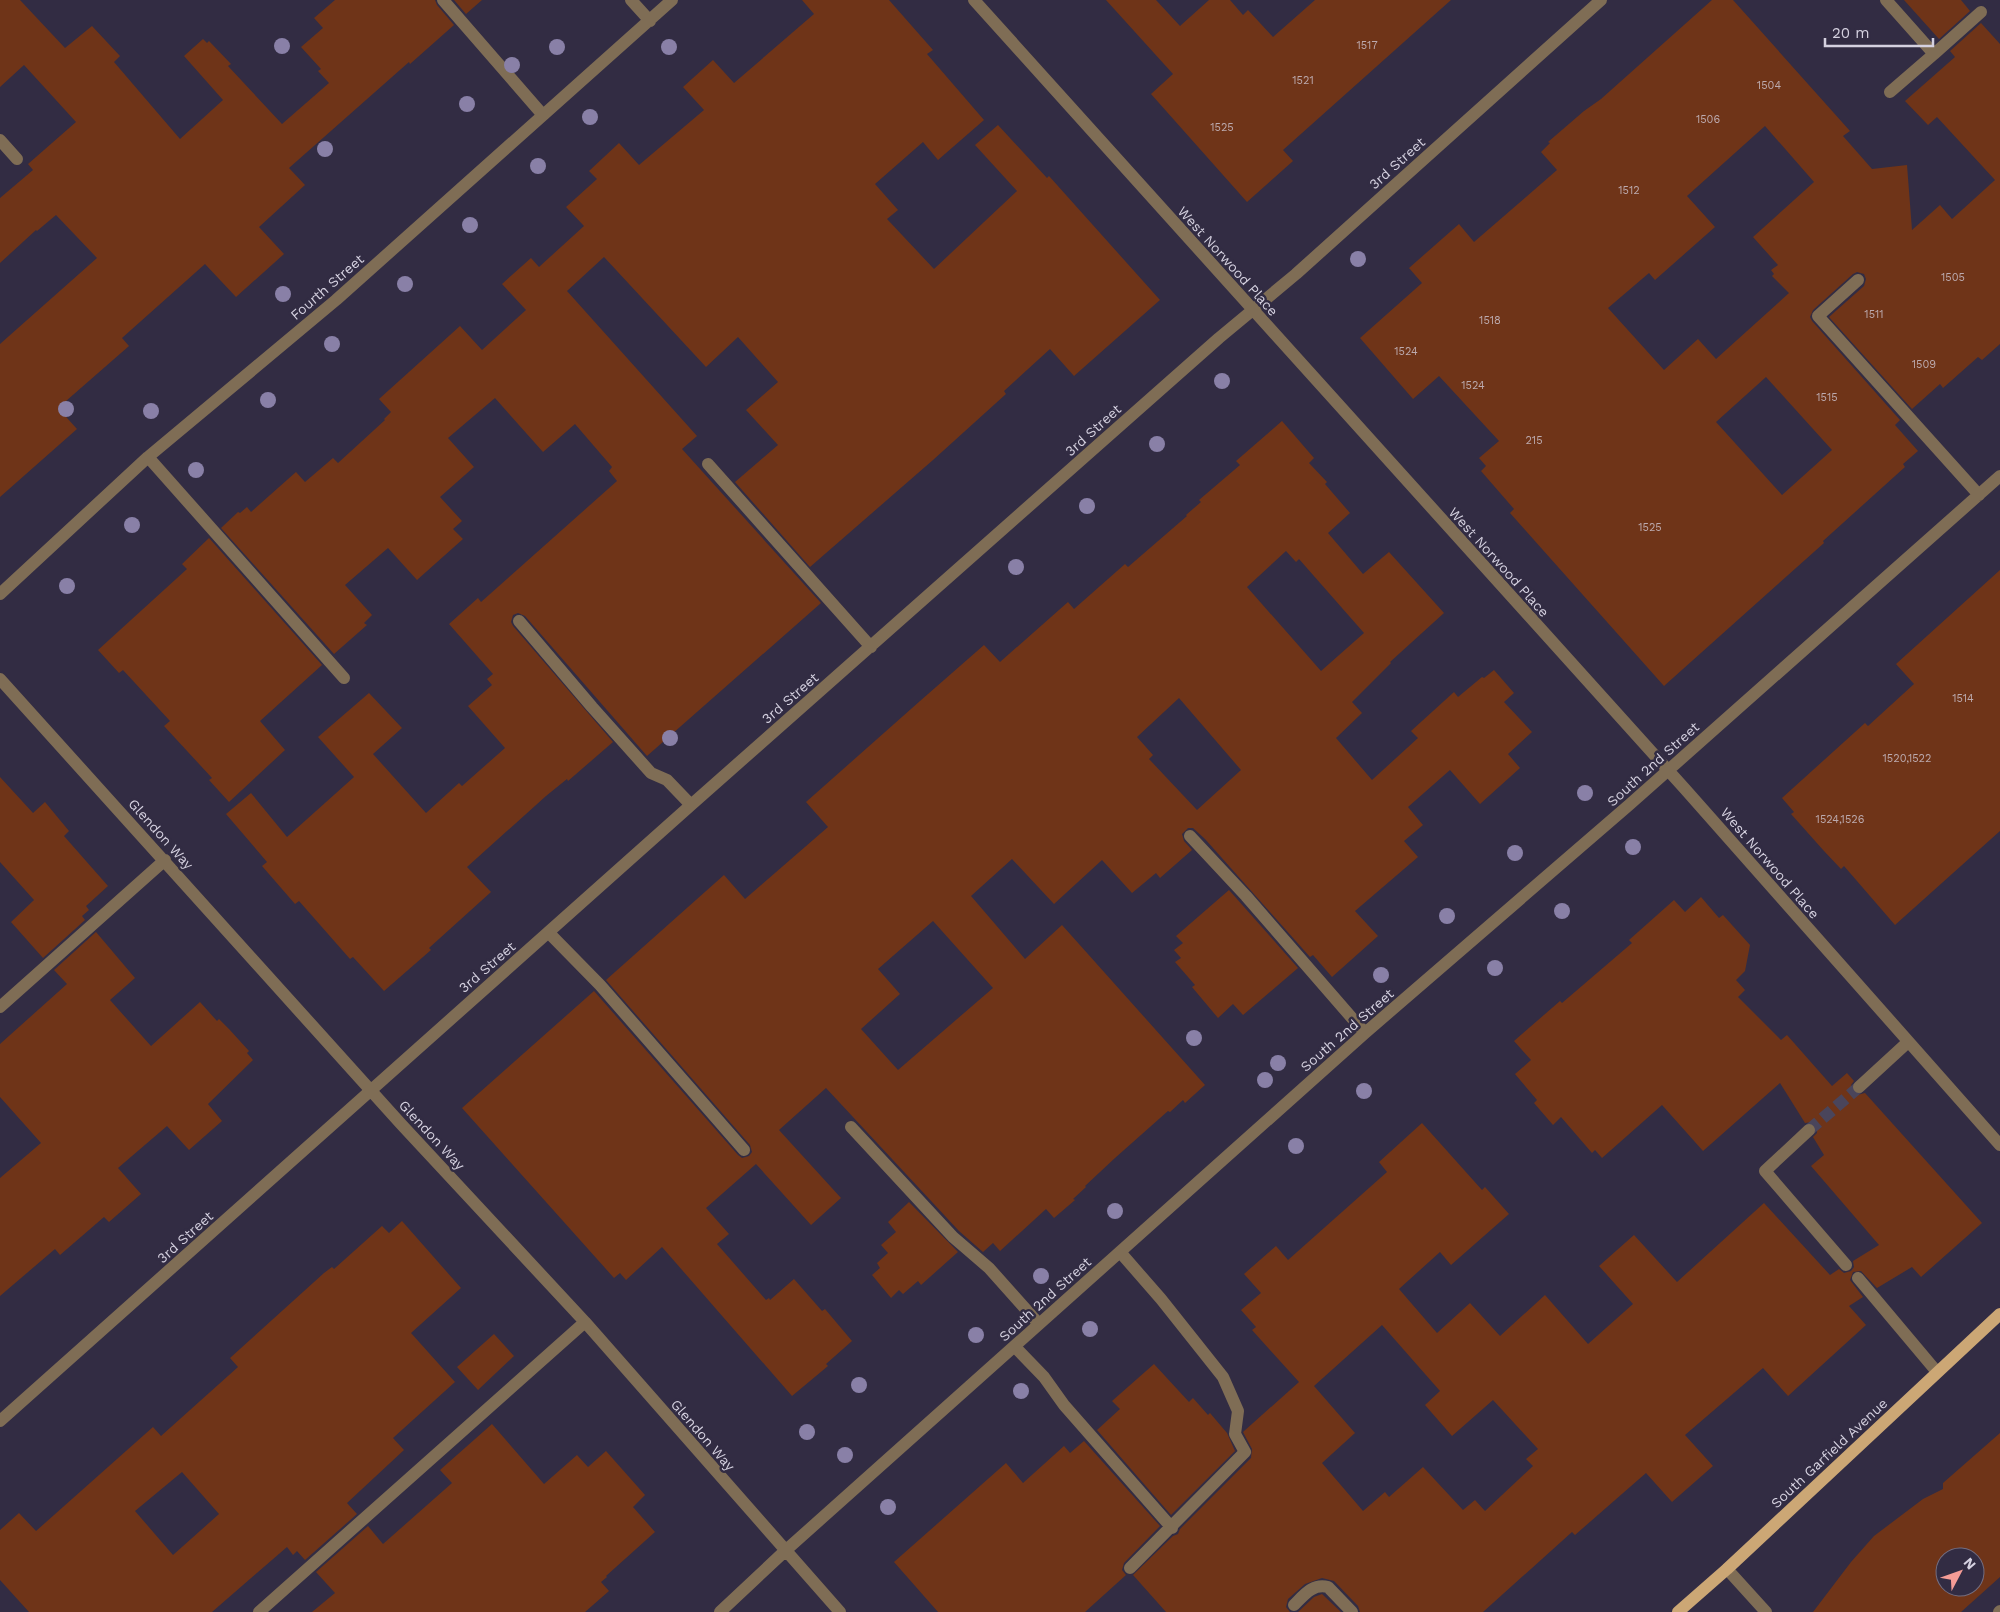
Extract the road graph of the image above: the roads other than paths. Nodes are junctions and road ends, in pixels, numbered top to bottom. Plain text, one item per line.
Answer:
1 (443, 0) edge
2 (631, 0) edge
3 (672, 0) edge
4 (974, 0) edge
5 (1601, 0) edge
6 (1886, 0) edge
7 (1981, 12) dead end
8 (650, 21) junction
9 (1934, 54) junction
10 (1890, 92) dead end
11 (542, 114) junction
12 (0, 140) edge
13 (17, 159) dead end
14 (1858, 280) dead end
15 (1252, 310) junction
16 (148, 457) junction
17 (708, 464) dead end
18 (2000, 476) edge
19 (1978, 495) junction
20 (0, 594) edge
21 (519, 621) dead end
22 (871, 647) junction
23 (344, 678) dead end
24 (0, 679) edge
25 (1667, 771) junction
26 (691, 805) junction
27 (1190, 836) dead end
28 (165, 860) junction
29 (549, 933) junction
30 (0, 1008) edge
31 (1365, 1033) junction
32 (1908, 1042) junction
33 (1859, 1086) tunnel mouth
34 (372, 1090) junction
35 (851, 1127) dead end
36 (1809, 1130) tunnel mouth
37 (2000, 1145) edge
38 (744, 1150) dead end
39 (1120, 1252) junction
40 (1846, 1265) dead end
41 (1858, 1278) dead end
42 (2000, 1314) edge
43 (585, 1322) junction
44 (1039, 1324) junction
45 (1015, 1347) junction
46 (1937, 1372) junction
47 (0, 1421) edge
48 (1172, 1528) junction
49 (785, 1551) junction
50 (1130, 1568) dead end
51 (1727, 1569) junction
52 (1294, 1605) dead end
53 (259, 1612) edge
54 (720, 1612) edge
55 (840, 1612) edge
56 (1352, 1612) edge
57 (1678, 1612) edge
58 (1766, 1612) edge

1 - 11 street
2 - 8 street
3 - 8 street, Fourth Street
4 - 15 street, West Norwood Place
5 - 15 street, 3rd Street
6 - 9 street
7 - 9 street
8 - 11 street, Fourth Street
9 - 10 street
11 - 16 street, Fourth Street
12 - 13 street
14 - 19 street
15 - 22 street, 3rd Street
15 - 25 street, West Norwood Place
16 - 20 street, Fourth Street
16 - 23 street
17 - 22 street
18 - 19 street, South 2nd Street
19 - 25 street, South 2nd Street
21 - 26 street
22 - 26 street, 3rd Street
24 - 28 street, Glendon Way
25 - 31 street, South 2nd Street
25 - 32 street, West Norwood Place
26 - 29 street, 3rd Street
27 - 31 street
28 - 30 street
28 - 34 street, Glendon Way
29 - 34 street, 3rd Street
29 - 38 street
31 - 39 street, South 2nd Street
32 - 33 street
32 - 37 street, West Norwood Place
34 - 43 street, Glendon Way
34 - 47 street, 3rd Street
35 - 44 street
36 - 40 street
39 - 44 street, South 2nd Street
39 - 48 street
41 - 46 street
42 - 46 main road, South Garfield Avenue
43 - 49 street, Glendon Way
43 - 53 street
44 - 45 street, South 2nd Street
45 - 48 street
45 - 49 street, South 2nd Street
46 - 51 main road, South Garfield Avenue
48 - 50 street
49 - 54 street, South 2nd Street
49 - 55 street, Glendon Way
51 - 57 main road, South Garfield Avenue
51 - 58 street
52 - 56 street

